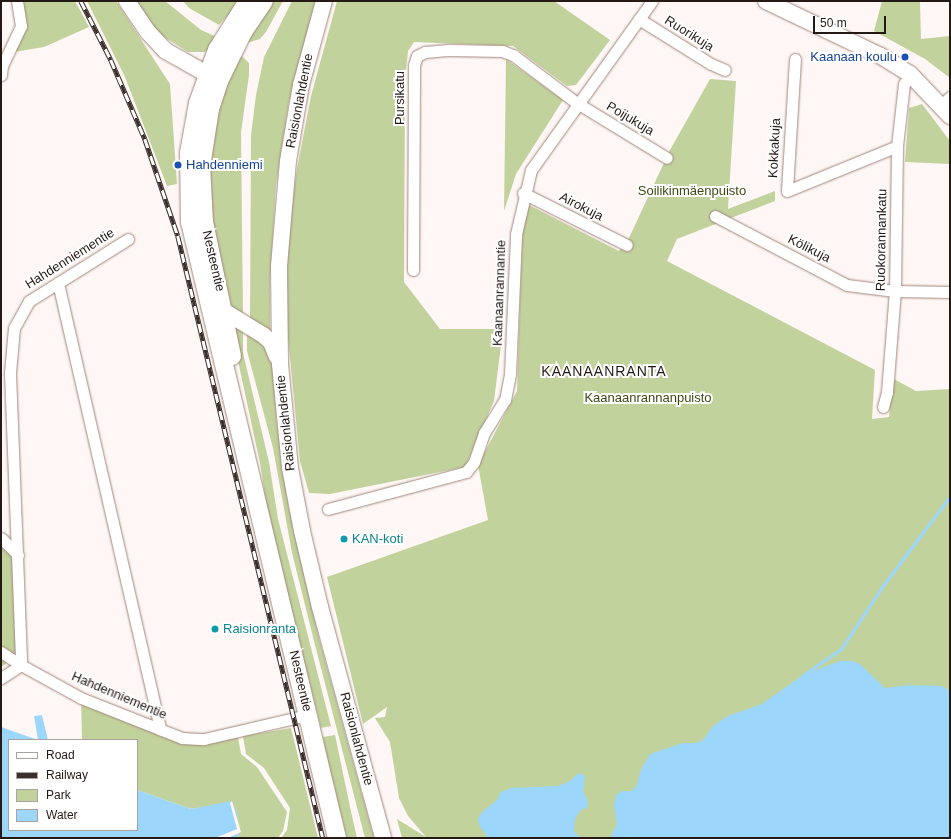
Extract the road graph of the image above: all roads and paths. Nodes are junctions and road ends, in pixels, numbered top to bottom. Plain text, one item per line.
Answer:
1 (17, 1) edge
2 (127, 1) edge
3 (248, 1) edge
4 (264, 1) edge
5 (324, 1) edge
6 (652, 1) edge
7 (766, 1) edge
8 (639, 19) junction
9 (795, 59) dead end
10 (725, 70) dead end
11 (910, 74) junction
12 (1, 75) edge
13 (213, 78) junction
14 (577, 104) junction
15 (947, 106) edge
16 (897, 146) junction
17 (668, 158) dead end
18 (523, 193) junction
19 (715, 216) dead end
20 (128, 240) dead end
21 (626, 245) dead end
22 (413, 270) dead end
23 (58, 283) junction
24 (895, 291) junction
25 (950, 292) edge
26 (208, 302) junction
27 (224, 311) junction
28 (280, 364) junction
29 (883, 407) dead end
30 (248, 454) junction
31 (328, 509) dead end
32 (1, 538) edge
33 (18, 555) junction
34 (1, 652) edge
35 (21, 665) junction
36 (1, 678) edge
37 (308, 715) junction
38 (160, 729) junction
39 (337, 838) edge
40 (383, 838) edge

1 - 12 street
2 - 13 main road
3 - 13 main road
4 - 13 main road
5 - 28 main road, Raisionlahdentie
6 - 8 street, Kaanaanrannantie
7 - 11 main road
8 - 10 street, Ruorikuja
8 - 14 street, Kaanaanrannantie
9 - 16 street, Kokkakuja
11 - 15 main road
11 - 16 street, Ruokorannankatu
13 - 26 main road, Nesteentie
13 - 27 main road, Nesteentie
14 - 17 street, Poijukuja
14 - 18 street, Kaanaanrannantie
14 - 22 street, Pursikatu
16 - 24 street, Ruokorannankatu
18 - 21 street, Airokuja
18 - 31 street, Kaanaanrannantie
19 - 24 street, Kölikuja
20 - 23 street, Hahdenniementie
23 - 33 street, Hahdenniementie
23 - 38 street
24 - 25 street, Kölikuja
24 - 29 street, Ruokorannankatu
26 - 27 main road
26 - 30 main road, Nesteentie
27 - 28 main road
27 - 30 main road, Nesteentie
28 - 40 main road, Raisionlahdentie
30 - 37 main road, Nesteentie
32 - 33 street
33 - 35 street, Hahdenniementie
34 - 35 street
35 - 36 street
35 - 38 street, Hahdenniementie
37 - 38 street, Hahdenniementie
37 - 39 main road, Nesteentie

